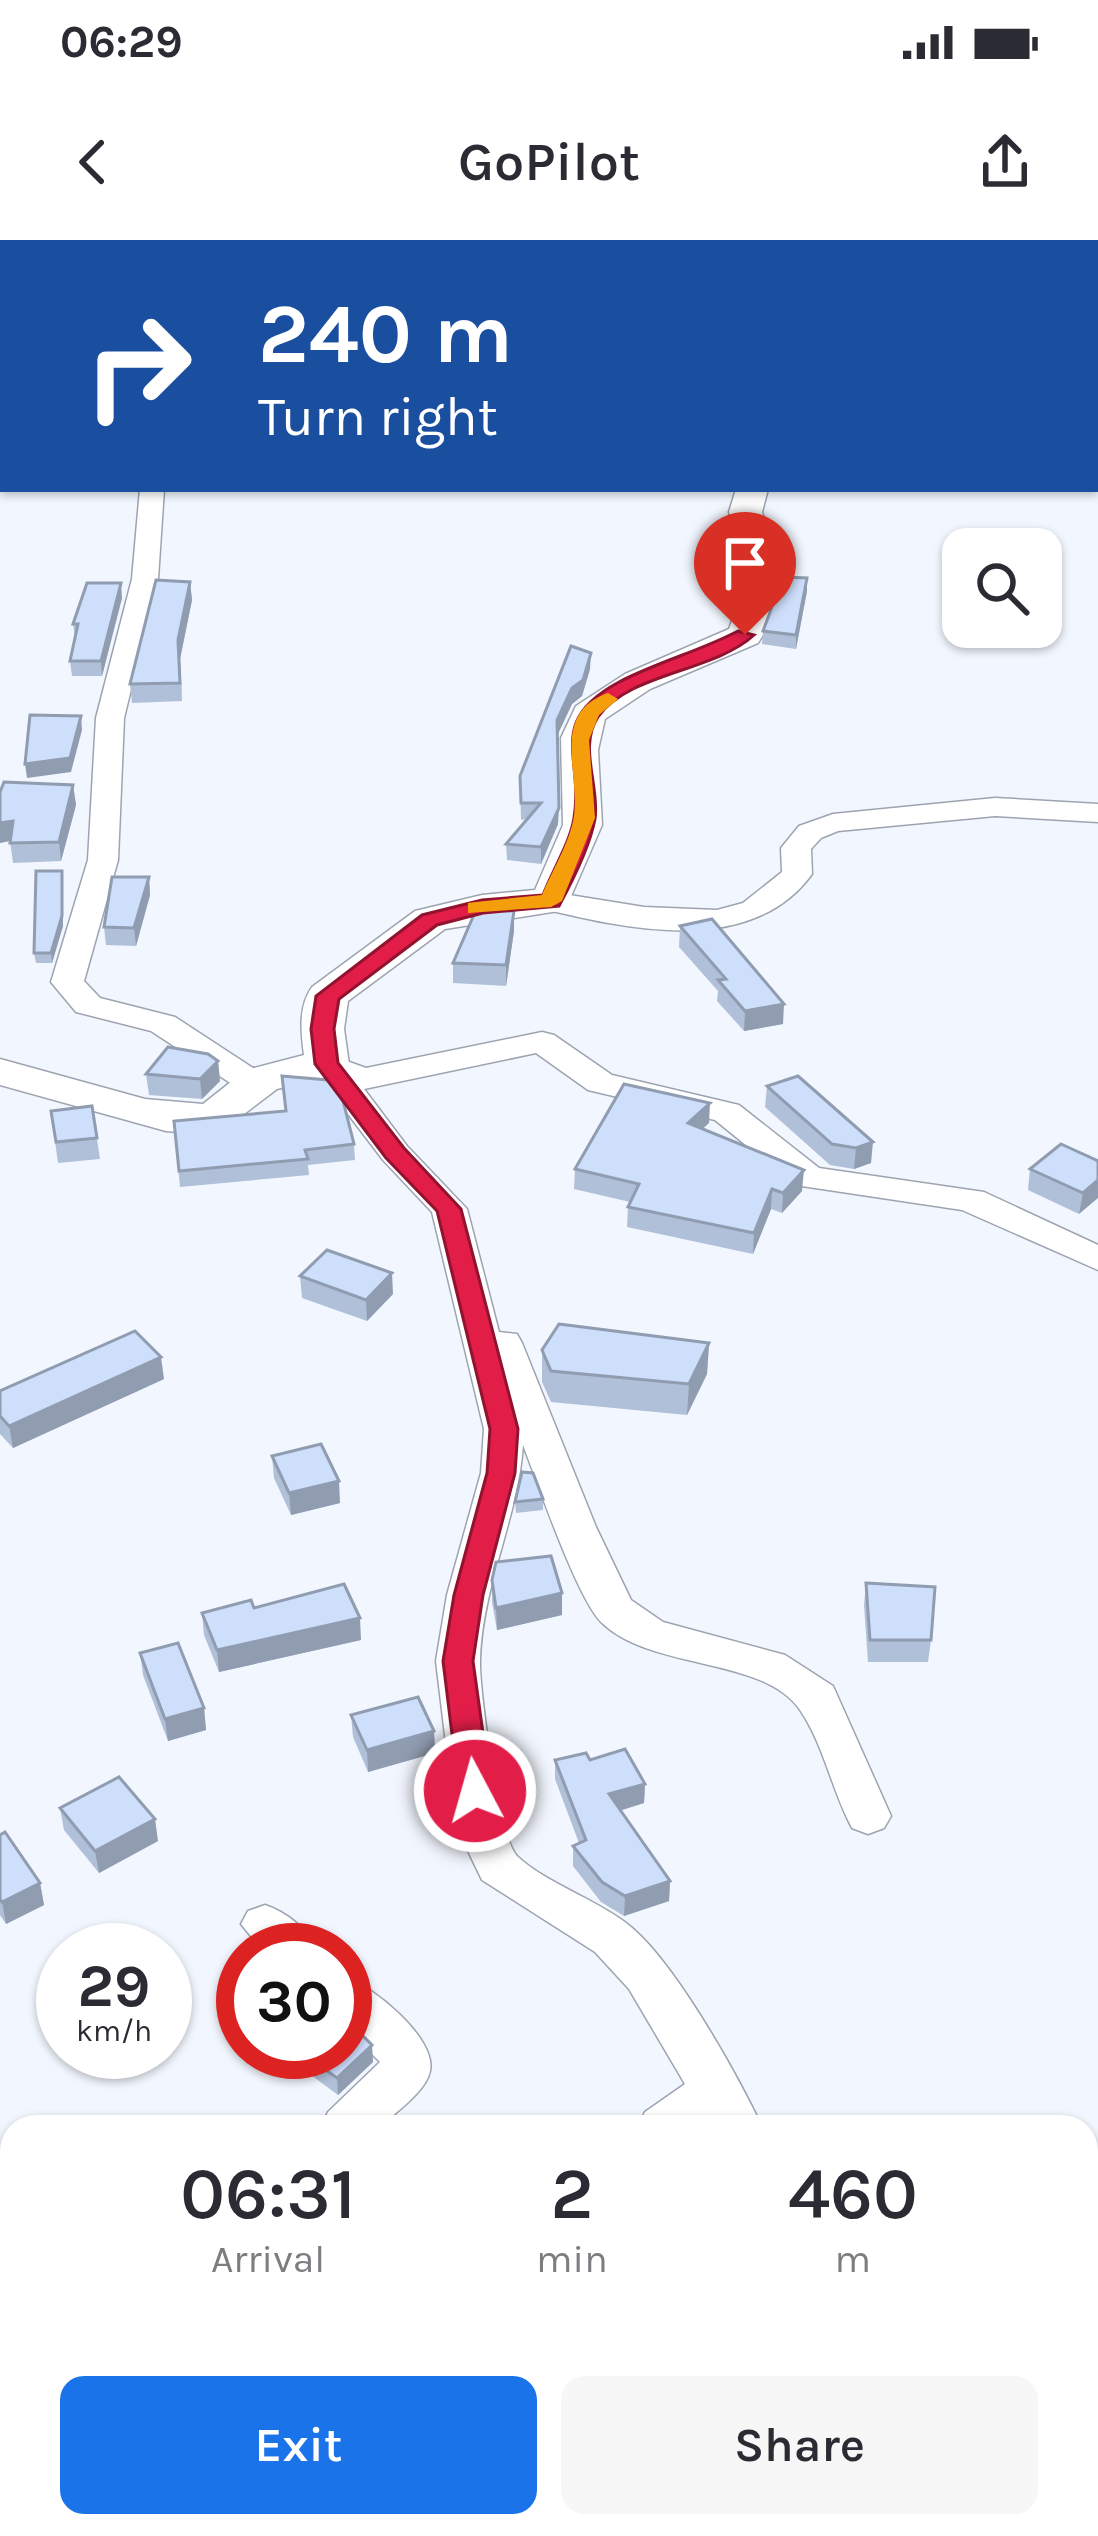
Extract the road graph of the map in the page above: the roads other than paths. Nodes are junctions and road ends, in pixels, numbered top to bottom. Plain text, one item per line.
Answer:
1 (152, 492) edge
2 (750, 492) edge
3 (1098, 813) edge
4 (551, 901) junction
5 (327, 1064) junction
6 (0, 1072) edge
7 (253, 1083) junction
8 (1098, 1259) edge
9 (474, 1305) junction
10 (868, 1816) dead end
11 (372, 2022) edge
12 (726, 2109) edge
13 (358, 2115) edge

1 - 7 street
2 - 4 street
3 - 4 street
4 - 5 street
5 - 7 street
5 - 8 street
5 - 9 street
6 - 7 street
9 - 10 street
9 - 12 street
11 - 13 street

